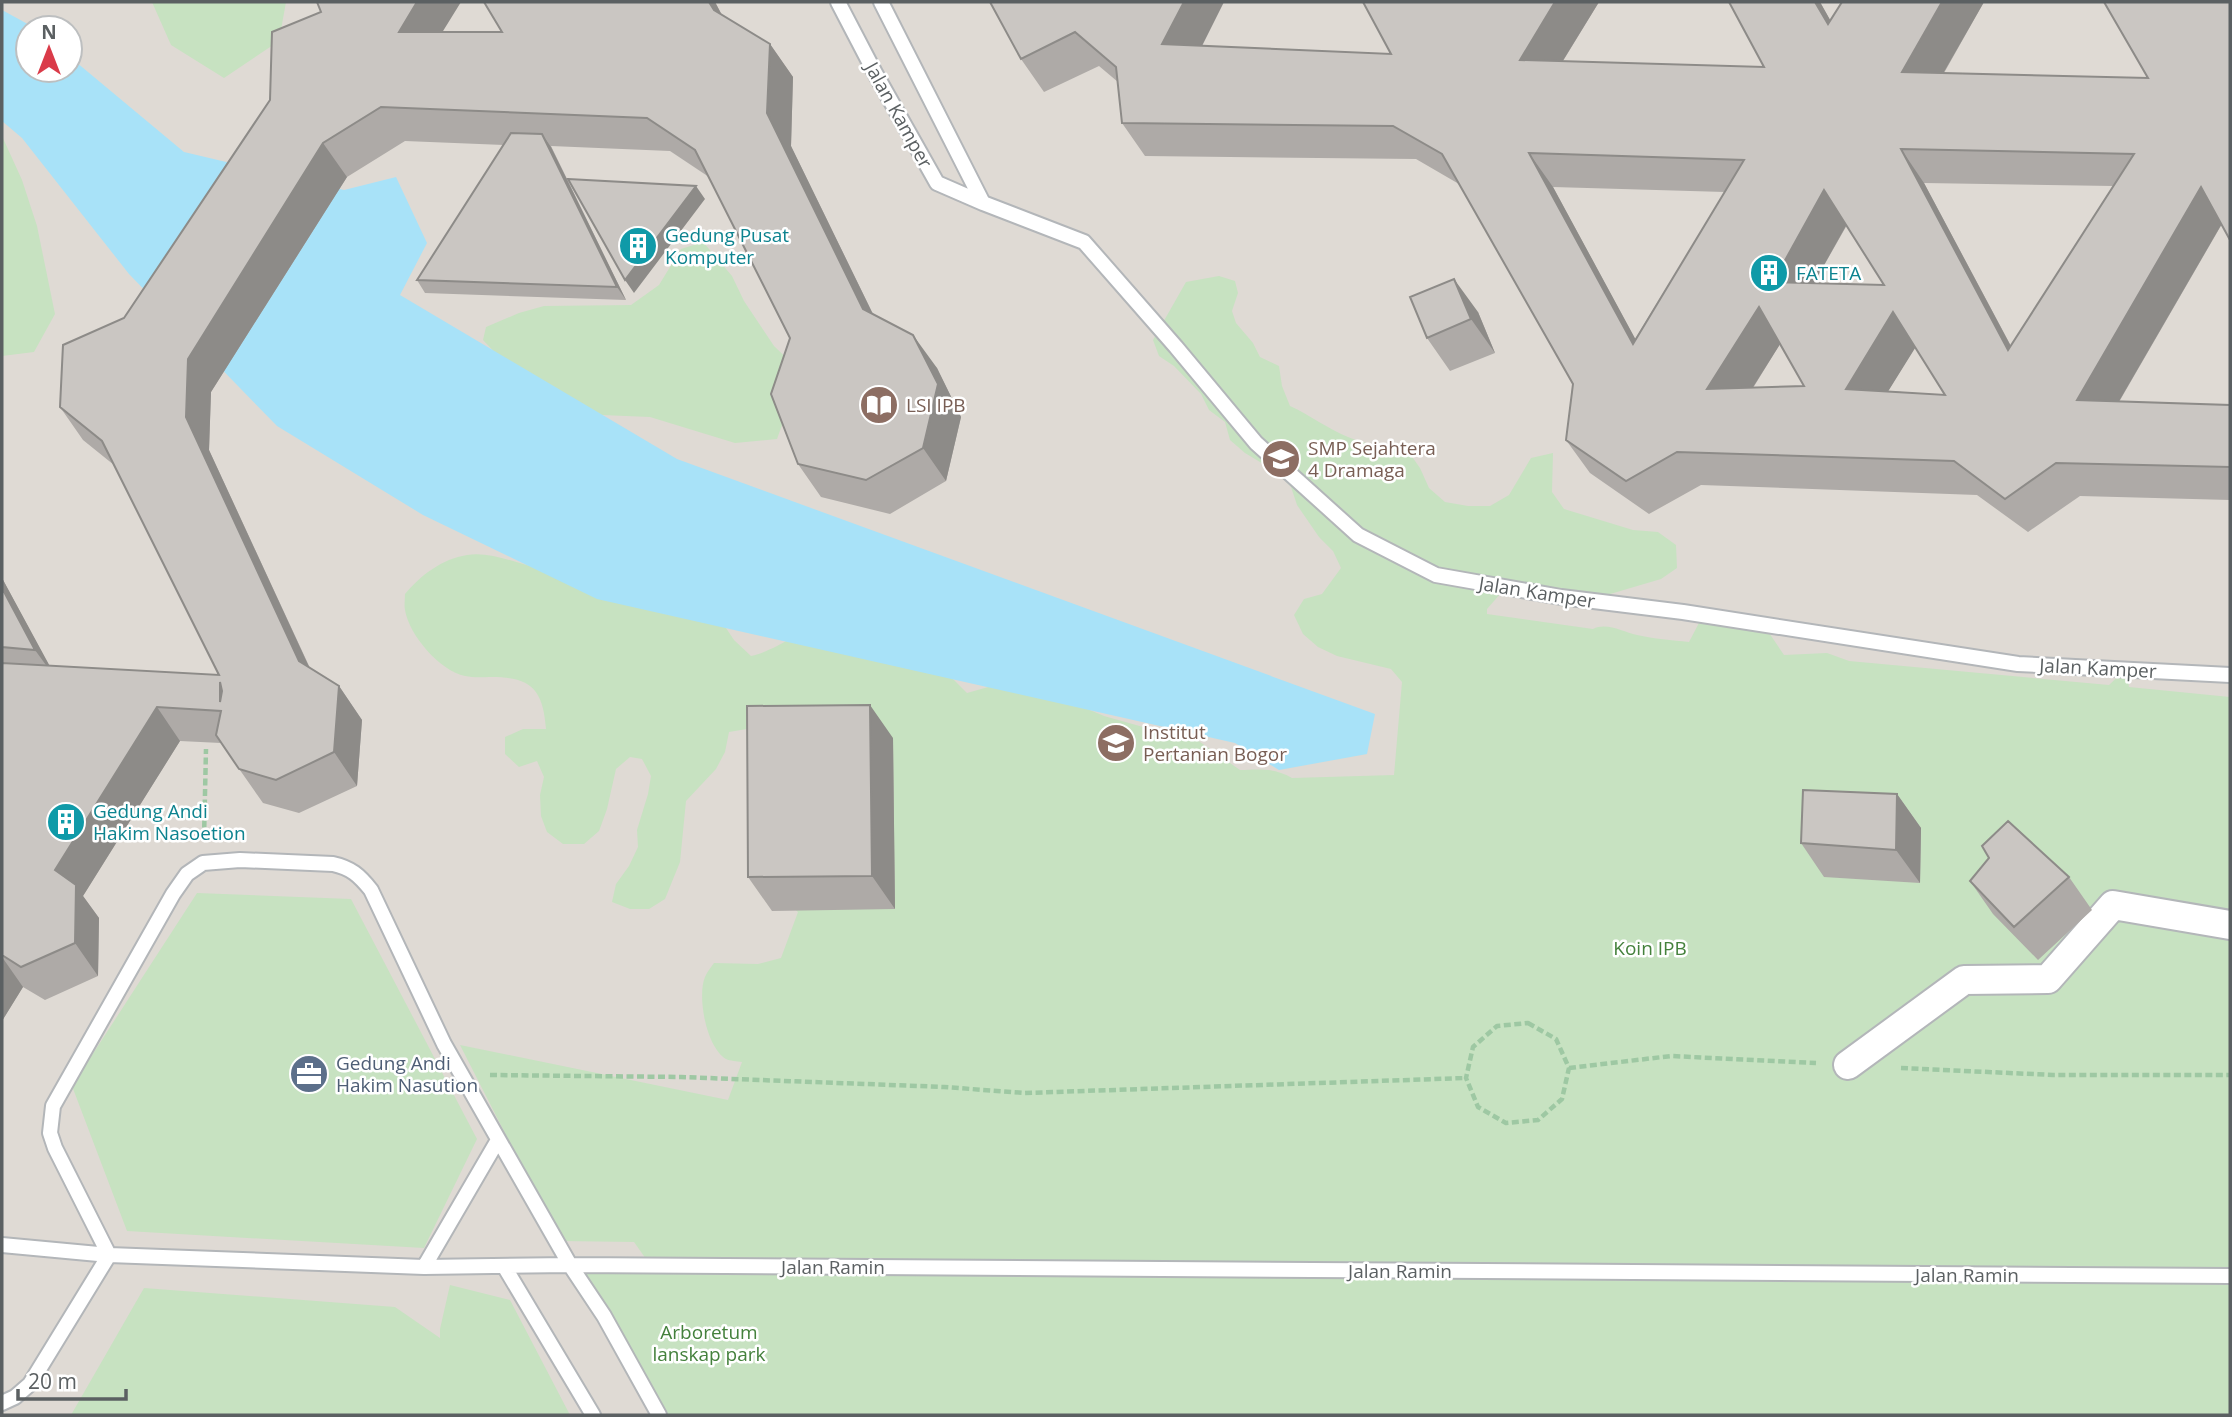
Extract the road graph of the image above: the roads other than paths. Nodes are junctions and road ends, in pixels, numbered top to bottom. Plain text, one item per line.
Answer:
1 (838, 2) edge
2 (881, 2) edge
3 (984, 204) junction
4 (2230, 675) edge
5 (2230, 925) edge
6 (1848, 1065) dead end
7 (498, 1140) junction
8 (2, 1245) edge
9 (109, 1255) junction
10 (570, 1265) junction
11 (504, 1266) junction
12 (424, 1267) junction
13 (2230, 1276) edge
14 (2, 1403) edge
15 (593, 1415) edge
16 (659, 1415) edge

1 - 3 lane, Jalan Kamper
2 - 3 lane, Jalan Kamper
3 - 4 lane, Jalan Kamper
5 - 6 street
7 - 9 lane
7 - 10 lane
7 - 12 lane
8 - 9 lane, Jalan Ramin
9 - 12 lane, Jalan Ramin
9 - 14 lane
10 - 11 lane, Jalan Ramin
10 - 13 lane, Jalan Ramin
10 - 16 lane
11 - 12 lane, Jalan Ramin
11 - 15 lane

